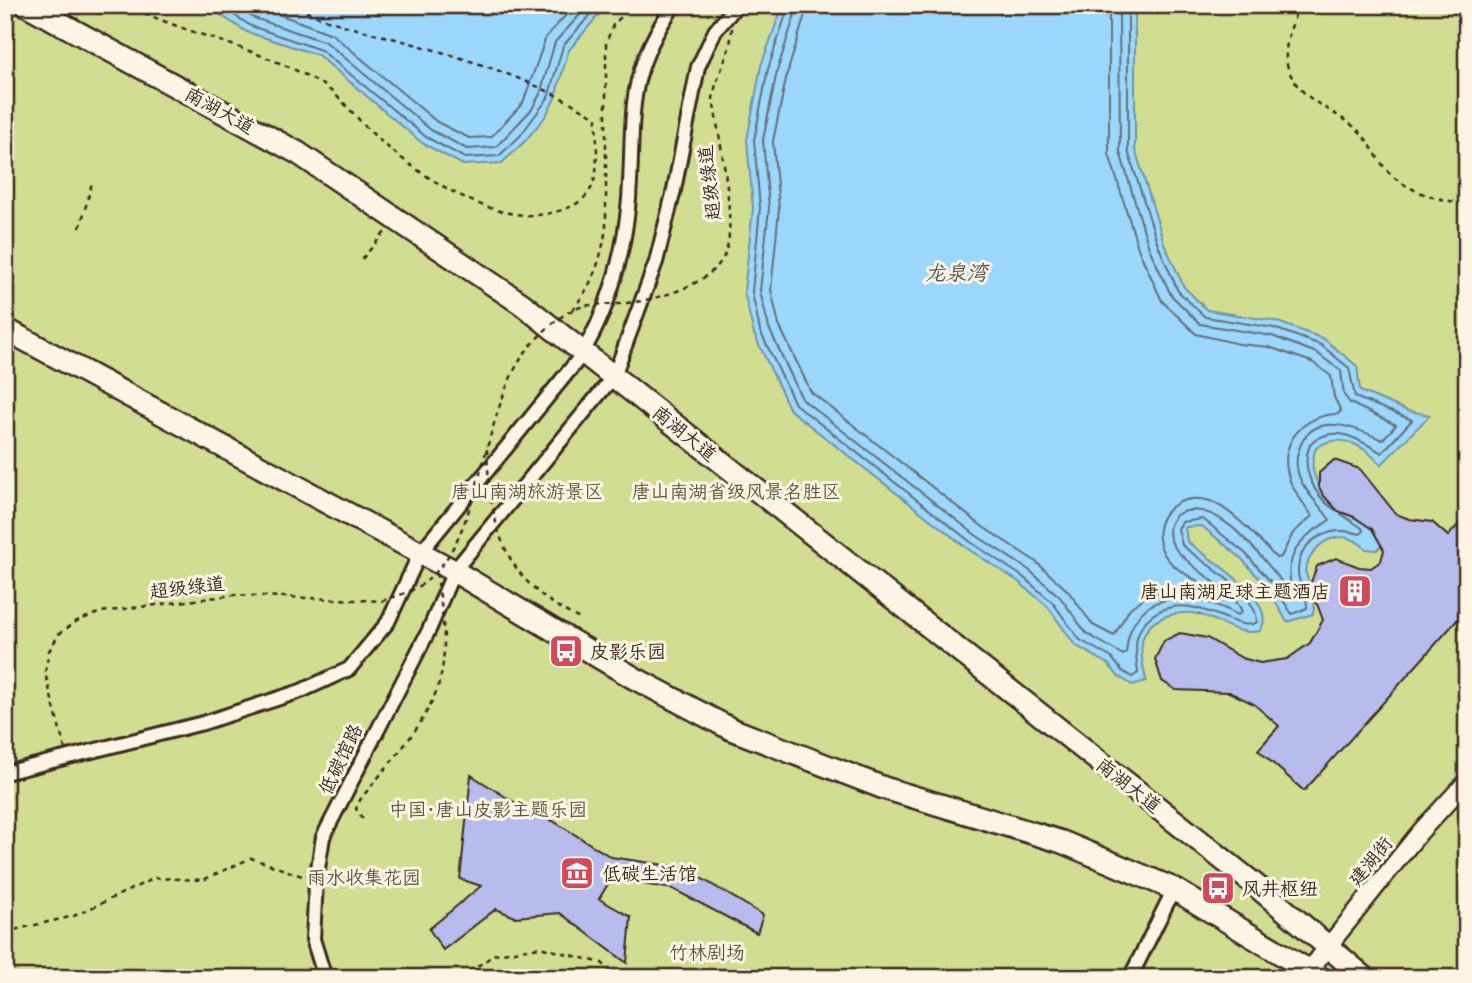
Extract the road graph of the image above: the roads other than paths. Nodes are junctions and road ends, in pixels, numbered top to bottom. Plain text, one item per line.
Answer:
1 (27, 5) edge
2 (674, 5) edge
3 (737, 5) edge
4 (5, 329) edge
5 (584, 351) junction
6 (614, 376) junction
7 (420, 553) junction
8 (445, 571) junction
9 (5, 773) edge
10 (1467, 781) edge
11 (1174, 889) junction
12 (1327, 947) junction
13 (1315, 973) edge
14 (325, 978) edge
15 (1130, 978) edge
16 (1365, 978) edge

1 - 5 highway, 南湖大道
2 - 5 street
3 - 6 street, 低碳馆路
4 - 7 highway
5 - 6 highway, 南湖大道
5 - 7 street
6 - 8 street, 低碳馆路
6 - 12 highway, 南湖大道
7 - 8 highway
7 - 9 street
8 - 11 highway
8 - 14 street, 低碳馆路
10 - 12 street, 建湖街
11 - 13 highway
11 - 15 street
12 - 13 street, 建湖街
12 - 16 highway, 南湖大道

